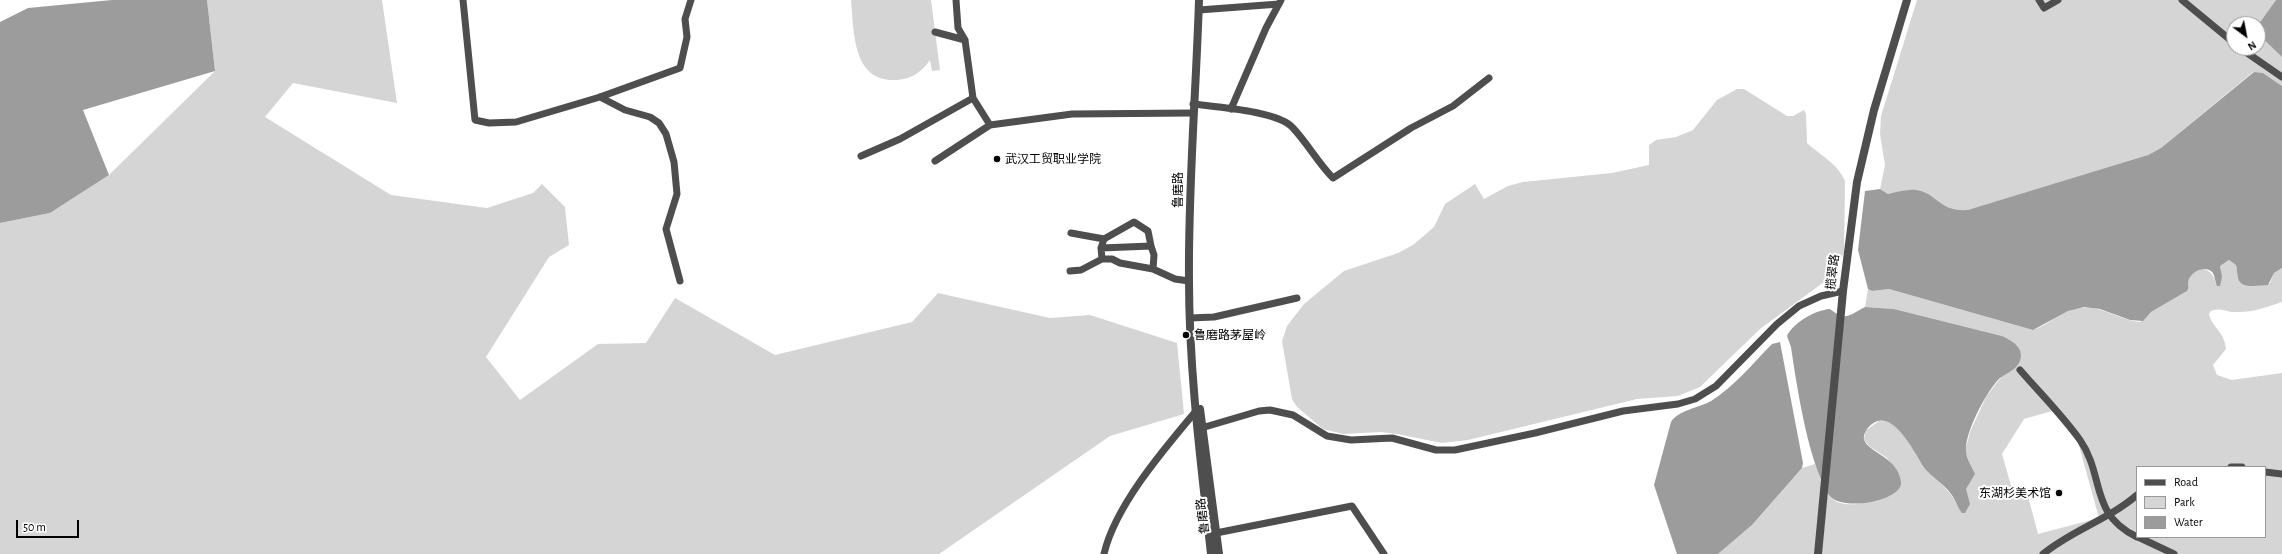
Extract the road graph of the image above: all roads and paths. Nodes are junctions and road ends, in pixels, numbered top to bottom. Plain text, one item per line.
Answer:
1 (463, 0) edge
2 (691, 0) edge
3 (956, 0) edge
4 (1200, 0) edge
5 (1907, 0) edge
6 (2039, 0) edge
7 (2058, 0) edge
8 (2182, 0) edge
9 (1280, 2) edge
10 (1199, 10) junction
11 (935, 32) dead end
12 (2226, 36) edge
13 (965, 40) junction
14 (2251, 56) edge
15 (1489, 78) dead end
16 (2282, 78) edge
17 (600, 97) junction
18 (973, 98) junction
19 (1194, 104) junction
20 (1231, 109) junction
21 (1193, 113) junction
22 (990, 125) junction
23 (861, 156) dead end
24 (935, 161) dead end
25 (1071, 233) dead end
26 (1104, 238) junction
27 (1151, 246) junction
28 (1101, 248) junction
29 (1102, 259) junction
30 (1153, 269) junction
31 (1070, 271) dead end
32 (680, 281) dead end
33 (1189, 281) junction
34 (1843, 291) junction
35 (1297, 298) dead end
36 (1190, 318) junction
37 (2020, 370) dead end
38 (1194, 381) junction
39 (1196, 412) junction
40 (1201, 428) junction
41 (2266, 472) edge
42 (2282, 474) edge
43 (2136, 496) edge
44 (2110, 516) junction
45 (1213, 533) junction
46 (2136, 536) edge
47 (2139, 538) edge
48 (1104, 554) edge
49 (1210, 554) edge
50 (1219, 554) edge
51 (1384, 554) edge
52 (1818, 554) edge
53 (2043, 554) edge
54 (2174, 554) edge

1 - 17 street
2 - 17 street
3 - 13 street
4 - 10 street, 鲁磨路
5 - 34 street, 揽翠路
6 - 7 street
8 - 12 street
9 - 10 street
9 - 20 street
10 - 19 street, 鲁磨路
11 - 13 street
13 - 18 street
14 - 16 street
15 - 20 street
17 - 32 street
18 - 22 street
18 - 23 street
19 - 20 street
19 - 21 street, 鲁磨路
21 - 22 street
21 - 33 street, 鲁磨路
22 - 24 street
25 - 26 street
26 - 27 street
26 - 28 street
27 - 28 street
27 - 30 street
28 - 29 street
29 - 30 street
29 - 31 street
30 - 33 street
33 - 36 street, 鲁磨路
34 - 40 street
34 - 52 street, 揽翠路
35 - 36 street
36 - 38 street, 鲁磨路
37 - 44 street
38 - 39 street, 鲁磨路
38 - 40 street, 鲁磨路
39 - 40 street, 鲁磨路
39 - 48 street
40 - 45 street, 鲁磨路
41 - 42 street
43 - 44 street
44 - 46 street
44 - 53 street
45 - 49 street, 鲁磨路
45 - 50 street, 鲁磨路
45 - 51 street
47 - 54 street

